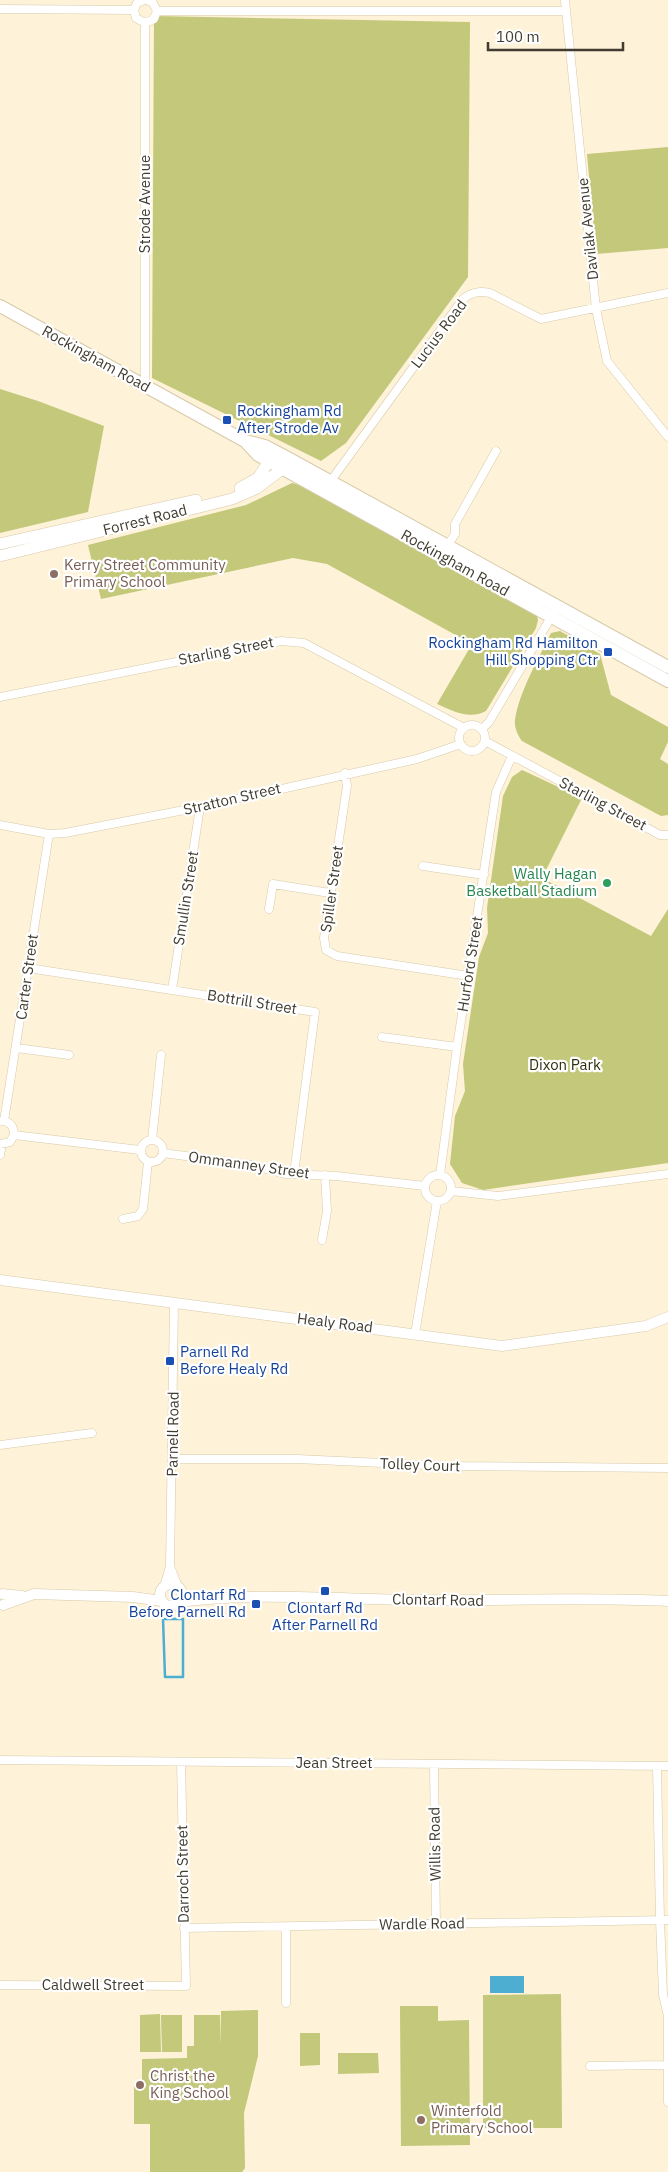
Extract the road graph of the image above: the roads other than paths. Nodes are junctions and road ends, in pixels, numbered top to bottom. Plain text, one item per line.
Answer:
1 (145, 0) edge
2 (565, 0) edge
3 (0, 9) edge
4 (134, 10) junction
5 (157, 11) junction
6 (566, 11) junction
7 (145, 23) junction
8 (668, 293) edge
9 (0, 306) edge
10 (596, 309) junction
11 (145, 385) junction
12 (668, 437) edge
13 (245, 441) junction
14 (496, 451) dead end
15 (269, 461) junction
16 (282, 469) junction
17 (330, 482) junction
18 (0, 544) edge
19 (448, 545) junction
20 (0, 556) edge
21 (555, 611) junction
22 (668, 667) edge
23 (668, 681) edge
24 (0, 697) edge
25 (464, 728) junction
26 (482, 729) junction
27 (485, 741) junction
28 (461, 744) junction
29 (512, 756) junction
30 (345, 773) junction
31 (200, 807) junction
32 (0, 825) edge
33 (49, 834) junction
34 (668, 835) edge
35 (423, 866) dead end
36 (484, 875) junction
37 (330, 893) junction
38 (269, 909) dead end
39 (28, 968) junction
40 (469, 976) junction
41 (172, 990) junction
42 (382, 1037) dead end
43 (457, 1047) junction
44 (17, 1048) junction
45 (69, 1055) dead end
46 (161, 1055) dead end
47 (2, 1121) edge
48 (14, 1135) junction
49 (152, 1140) junction
50 (1, 1144) edge
51 (140, 1150) junction
52 (163, 1153) junction
53 (0, 1155) edge
54 (148, 1162) junction
55 (294, 1174) junction
56 (668, 1174) edge
57 (440, 1175) junction
58 (325, 1176) junction
59 (425, 1186) junction
60 (451, 1191) junction
61 (437, 1202) junction
62 (123, 1219) dead end
63 (322, 1240) dead end
64 (0, 1280) edge
65 (174, 1302) junction
66 (668, 1317) edge
67 (415, 1334) junction
68 (92, 1433) dead end
69 (0, 1445) edge
70 (173, 1459) junction
71 (668, 1468) edge
72 (170, 1566) junction
73 (163, 1588) junction
74 (179, 1589) junction
75 (1, 1593) edge
76 (26, 1596) junction
77 (133, 1597) junction
78 (208, 1598) junction
79 (162, 1601) junction
80 (668, 1601) edge
81 (179, 1602) junction
82 (2, 1607) edge
83 (0, 1760) edge
84 (181, 1762) junction
85 (434, 1764) junction
86 (657, 1766) junction
87 (668, 1766) edge
88 (664, 1920) edge
89 (436, 1924) junction
90 (286, 1927) junction
91 (184, 1928) junction
92 (0, 1985) edge
93 (186, 1986) joint
94 (286, 2003) dead end
95 (668, 2017) edge
96 (667, 2065) edge
97 (590, 2066) dead end
98 (668, 2102) edge

1 - 4 street
1 - 5 street
2 - 6 street, Davilak Avenue
3 - 4 street
4 - 7 street
5 - 6 street
5 - 7 street
6 - 10 street, Davilak Avenue
7 - 11 street, Strode Avenue
8 - 10 street, Lucius Road
9 - 11 main road, Rockingham Road
10 - 12 street, Davilak Avenue
10 - 17 street, Lucius Road
11 - 13 main road, Rockingham Road
13 - 15 main road, Rockingham Road
13 - 17 main road, Rockingham Road
14 - 19 street
15 - 16 main road, Rockingham Road
15 - 18 main road, Forrest Road
16 - 20 main road, Forrest Road
16 - 21 main road, Rockingham Road
17 - 19 main road, Rockingham Road
19 - 21 main road, Rockingham Road
21 - 22 main road, Rockingham Road
21 - 23 main road, Rockingham Road
21 - 26 street
24 - 25 street, Starling Street
25 - 26 street
25 - 28 street
26 - 27 street
27 - 28 street
27 - 29 street, Starling Street
28 - 30 street, Stratton Street
29 - 34 street, Starling Street
29 - 36 street, Hurford Street
30 - 31 street, Stratton Street
30 - 37 street, Spiller Street
31 - 33 street, Stratton Street
31 - 41 street, Smullin Street
32 - 33 street, Stratton Street
33 - 39 street, Carter Street
35 - 36 street
36 - 40 street, Hurford Street
37 - 38 street
37 - 40 street, Spiller Street
39 - 41 street, Bottrill Street
39 - 44 street, Carter Street
40 - 43 street, Hurford Street
41 - 55 street, Bottrill Street
42 - 43 street
43 - 57 street, Hurford Street
44 - 45 street
44 - 47 street, Carter Street
46 - 49 street
47 - 48 street
48 - 50 street
48 - 51 street
49 - 51 street
49 - 52 street
50 - 53 street
51 - 54 street
52 - 54 street
52 - 55 street, Ommanney Street
54 - 62 street
55 - 58 street, Ommanney Street
56 - 60 street
57 - 59 street
57 - 60 street
58 - 59 street, Ommanney Street
58 - 63 street
59 - 61 street
60 - 61 street
61 - 67 street
64 - 65 street, Healy Road
65 - 67 street, Healy Road
65 - 70 street, Parnell Road
66 - 67 street, Healy Road
68 - 69 street
70 - 71 street, Tolley Court
70 - 72 street, Parnell Road
72 - 73 street, Parnell Road
72 - 74 street, Parnell Road
73 - 74 street
73 - 77 street
73 - 79 street
74 - 78 street, Clontarf Road
74 - 81 street
75 - 76 street
75 - 82 street
76 - 77 street
76 - 82 street
77 - 79 street
78 - 80 street, Clontarf Road
78 - 81 street, Clontarf Road
79 - 81 street
83 - 84 street, Jean Street
84 - 85 street, Jean Street
84 - 91 street, Darroch Street
85 - 86 street, Jean Street
85 - 89 street, Willis Road
86 - 87 street, Jean Street
86 - 88 street
88 - 89 street, Wardle Road
88 - 95 street
89 - 90 street, Wardle Road
90 - 91 street, Wardle Road
90 - 94 street
91 - 93 street, Darroch Street
92 - 93 street, Caldwell Street
95 - 96 street
96 - 97 street
96 - 98 street

